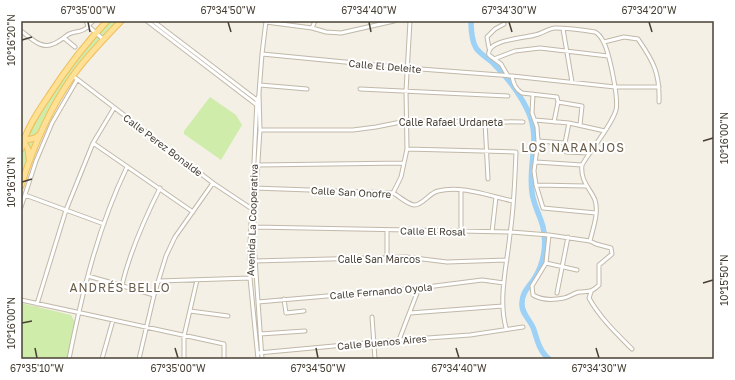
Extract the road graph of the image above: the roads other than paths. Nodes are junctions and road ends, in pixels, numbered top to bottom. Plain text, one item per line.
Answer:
1 (86, 21) edge
2 (93, 21) edge
3 (108, 21) edge
4 (121, 21) edge
5 (147, 21) edge
6 (152, 21) edge
7 (266, 21) edge
8 (315, 21) edge
9 (394, 21) edge
10 (410, 21) edge
11 (504, 24) dead end
12 (88, 26) junction
13 (312, 28) junction
14 (563, 29) junction
15 (21, 30) edge
16 (96, 32) junction
17 (64, 38) junction
18 (103, 39) junction
19 (604, 42) junction
20 (74, 47) dead end
21 (489, 48) junction
22 (566, 51) junction
23 (262, 54) junction
24 (608, 56) junction
25 (494, 58) junction
26 (407, 68) junction
27 (509, 76) junction
28 (75, 78) junction
29 (572, 82) junction
30 (260, 85) junction
31 (615, 87) junction
32 (659, 87) junction
33 (307, 89) dead end
34 (360, 89) dead end
35 (406, 91) junction
36 (533, 94) junction
37 (508, 96) dead end
38 (259, 102) junction
39 (558, 102) junction
40 (659, 102) dead end
41 (259, 106) junction
42 (114, 108) junction
43 (535, 120) junction
44 (406, 121) junction
45 (485, 122) junction
46 (523, 122) dead end
47 (554, 122) junction
48 (569, 123) junction
49 (580, 125) junction
50 (260, 130) junction
51 (605, 131) junction
52 (39, 135) junction
53 (22, 141) edge
54 (538, 141) junction
55 (93, 142) junction
56 (566, 143) junction
57 (21, 149) edge
58 (407, 149) junction
59 (486, 151) junction
60 (589, 153) junction
61 (29, 160) junction
62 (404, 162) junction
63 (536, 162) junction
64 (258, 165) junction
65 (582, 166) junction
66 (127, 167) junction
67 (488, 179) dead end
68 (213, 183) junction
69 (536, 185) junction
70 (21, 186) edge
71 (586, 186) junction
72 (160, 188) junction
73 (252, 188) junction
74 (257, 188) junction
75 (461, 190) junction
76 (393, 193) junction
77 (25, 195) junction
78 (496, 197) junction
79 (513, 201) junction
80 (21, 207) edge
81 (251, 208) junction
82 (66, 210) junction
83 (255, 210) junction
84 (193, 212) junction
85 (596, 213) junction
86 (104, 224) junction
87 (254, 227) junction
88 (387, 230) junction
89 (461, 231) junction
90 (492, 232) junction
91 (510, 232) junction
92 (546, 234) junction
93 (568, 238) junction
94 (590, 241) junction
95 (387, 258) junction
96 (507, 260) junction
97 (255, 261) junction
98 (250, 262) junction
99 (546, 263) junction
100 (562, 267) junction
101 (577, 270) dead end
102 (88, 276) junction
103 (250, 278) junction
104 (256, 278) junction
105 (197, 280) junction
106 (159, 281) junction
107 (504, 283) junction
108 (122, 285) junction
109 (419, 288) junction
110 (591, 292) junction
111 (557, 293) dead end
112 (154, 295) junction
113 (21, 300) edge
114 (284, 300) junction
115 (258, 302) junction
116 (37, 304) junction
117 (503, 306) junction
118 (190, 311) junction
119 (304, 311) dead end
120 (78, 313) junction
121 (410, 313) junction
122 (228, 316) dead end
123 (372, 317) dead end
124 (113, 320) junction
125 (523, 327) dead end
126 (145, 328) junction
127 (506, 328) junction
128 (305, 330) dead end
129 (260, 334) junction
130 (184, 336) junction
131 (399, 340) junction
132 (373, 342) junction
133 (632, 349) dead end
134 (260, 353) junction
135 (138, 358) edge
136 (69, 359) edge
137 (102, 359) edge
138 (134, 359) edge
139 (184, 359) edge
140 (224, 359) edge
141 (258, 359) edge
142 (262, 359) edge
143 (375, 359) edge

1 - 12 street
2 - 12 street
3 - 16 main road
4 - 18 main road
5 - 41 street
6 - 38 street
7 - 13 street
7 - 23 street, Avenida La Cooperativa
8 - 13 street
9 - 13 street
10 - 26 street
11 - 21 street
12 - 16 street
12 - 17 street
14 - 19 street
14 - 21 street
14 - 22 street
15 - 17 street
16 - 18 street
16 - 53 main road
17 - 20 street
18 - 28 main road
19 - 24 street
19 - 32 street
21 - 25 street
22 - 24 street
22 - 25 street
22 - 29 street
23 - 26 street, Calle El Deleite
23 - 30 street, Avenida La Cooperativa
24 - 31 street
25 - 27 street
26 - 27 street, Calle El Deleite
26 - 35 street
27 - 29 street, Calle El Deleite
27 - 36 street
28 - 42 street, Calle Perez Bonalde
28 - 52 main road
28 - 77 street
29 - 31 street, Calle El Deleite
30 - 33 street
30 - 38 street, Avenida La Cooperativa
31 - 32 street, Calle El Deleite
31 - 51 street
32 - 40 street
34 - 35 street
35 - 37 street
35 - 44 street
36 - 39 street
36 - 43 street
38 - 41 street, Avenida La Cooperativa
39 - 47 street
39 - 49 street
41 - 50 street, Avenida La Cooperativa
41 - 73 street, Avenida La Cooperativa
42 - 55 street
42 - 68 street, Calle Perez Bonalde
43 - 47 street
43 - 54 street
44 - 45 street, Calle Rafael Urdaneta
44 - 50 street, Calle Rafael Urdaneta
44 - 58 street
45 - 46 street, Calle Rafael Urdaneta
45 - 59 street
47 - 48 street
48 - 49 street
48 - 56 street
49 - 51 street
50 - 64 street, Avenida La Cooperativa
51 - 60 street
52 - 53 main road
52 - 61 main road
53 - 57 main road
53 - 61 main road
54 - 56 street
54 - 63 street
55 - 66 street
55 - 82 street
56 - 60 street
58 - 59 street
58 - 62 street
59 - 67 street
59 - 79 street
60 - 65 street
61 - 70 main road
62 - 64 street
62 - 76 street
63 - 65 street
63 - 69 street
64 - 74 street, Avenida La Cooperativa
65 - 71 street
66 - 72 street
66 - 86 street
68 - 81 street, Calle Perez Bonalde
68 - 84 street
69 - 71 street
69 - 85 street
71 - 85 street
72 - 84 street
72 - 108 street
73 - 74 street, Calle San Onofre
73 - 81 street, Avenida La Cooperativa
74 - 76 street, Calle San Onofre
74 - 83 street, Avenida La Cooperativa
75 - 76 street, Calle San Onofre
75 - 78 street, Calle San Onofre
75 - 89 street
77 - 80 street
77 - 82 street
78 - 79 street, Calle San Onofre
78 - 90 street
79 - 91 street
81 - 83 street, Calle Perez Bonalde
81 - 98 street, Avenida La Cooperativa
82 - 86 street
82 - 116 street
83 - 87 street, Avenida La Cooperativa
84 - 106 street
85 - 94 street
86 - 102 street
87 - 88 street, Calle El Rosal
87 - 97 street, Avenida La Cooperativa
88 - 89 street, Calle El Rosal
88 - 95 street
89 - 90 street, Calle El Rosal
90 - 91 street, Calle El Rosal
91 - 92 street, Calle El Rosal
91 - 96 street
92 - 93 street, Calle El Rosal
92 - 99 street
93 - 94 street, Calle El Rosal
93 - 100 street
94 - 110 street, Calle El Rosal
95 - 96 street, Calle San Marcos
95 - 97 street, Calle San Marcos
96 - 107 street
97 - 98 street, Calle San Marcos
97 - 104 street, Avenida La Cooperativa
98 - 103 street, Avenida La Cooperativa
99 - 100 street
99 - 110 street
100 - 101 street
100 - 111 street
102 - 108 street
102 - 120 street
103 - 104 street
103 - 105 street
103 - 134 street, Avenida La Cooperativa
104 - 115 street, Avenida La Cooperativa
105 - 106 street
105 - 118 street
106 - 112 street
107 - 109 street, Calle Fernando Oyola
107 - 117 street
108 - 112 street
109 - 114 street, Calle Fernando Oyola
109 - 121 street
110 - 133 street
112 - 126 street
113 - 116 street
114 - 115 street, Calle Fernando Oyola
114 - 119 street
115 - 129 street, Avenida La Cooperativa
116 - 120 street
117 - 121 street
117 - 127 street
118 - 122 street
118 - 130 street
120 - 124 street
120 - 136 street
121 - 131 street
123 - 132 street
124 - 126 street
124 - 137 street
125 - 127 street, Calle Buenos Aires
126 - 130 street
126 - 135 street
127 - 131 street, Calle Buenos Aires
128 - 129 street
129 - 134 street, Avenida La Cooperativa
130 - 139 street
130 - 140 street
131 - 132 street, Calle Buenos Aires
132 - 134 street, Calle Buenos Aires
132 - 143 street
134 - 141 street, Avenida La Cooperativa
134 - 142 street, Avenida La Cooperativa
135 - 138 street

